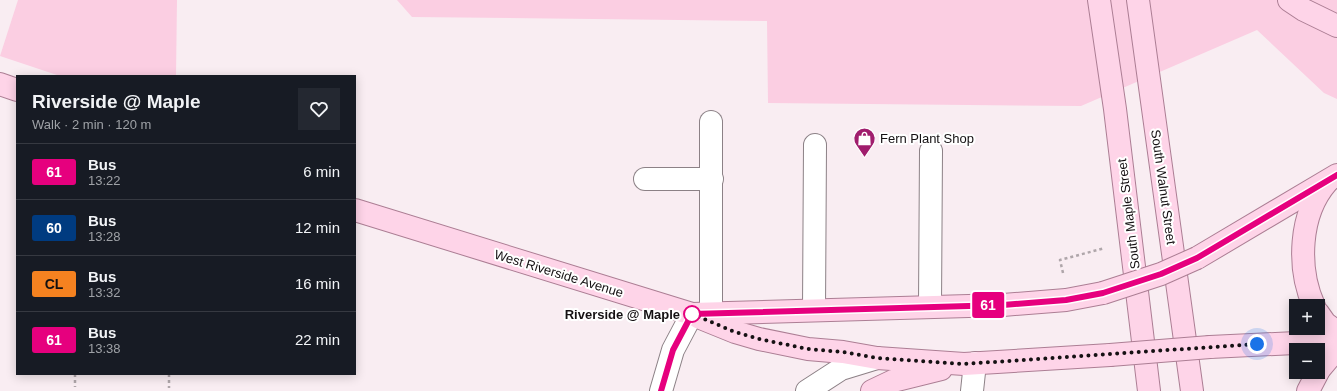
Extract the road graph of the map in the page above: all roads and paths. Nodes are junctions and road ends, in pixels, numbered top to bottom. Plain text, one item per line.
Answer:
1 (1099, 0) edge
2 (1138, 0) edge
3 (1290, 0) edge
4 (1337, 26) edge
5 (0, 84) edge
6 (16, 90) edge
7 (711, 122) dead end
8 (815, 145) dead end
9 (931, 151) dead end
10 (1333, 177) edge
11 (645, 179) dead end
12 (712, 179) junction
13 (356, 210) edge
14 (1106, 248) dead end
15 (1063, 274) dead end
16 (1311, 299) edge
17 (930, 306) junction
18 (814, 310) junction
19 (702, 314) junction
20 (1325, 323) edge
21 (1337, 332) edge
22 (1337, 341) edge
23 (1337, 352) edge
24 (877, 358) junction
25 (969, 363) junction
26 (1325, 363) edge
27 (75, 375) edge
28 (169, 375) edge
29 (1314, 379) edge
30 (75, 387) dead end
31 (169, 388) dead end
32 (661, 391) edge
33 (807, 391) edge
34 (872, 391) edge
35 (972, 391) edge
36 (1149, 391) edge
37 (1192, 391) edge
38 (1308, 391) edge

1 - 36 main road, South Maple Street
2 - 37 main road, South Walnut Street
3 - 4 main road
5 - 6 main road
7 - 12 street
8 - 18 street
9 - 17 street
10 - 16 main road
10 - 17 main road, West Riverside Avenue, bridge
11 - 12 street
12 - 19 street
13 - 19 main road, West Riverside Avenue
14 - 15 path
17 - 18 main road, West Riverside Avenue
18 - 19 main road, West Riverside Avenue
19 - 24 main road
19 - 32 street
20 - 21 main road
22 - 25 main road, bridge
23 - 26 main road
24 - 25 main road
24 - 33 street
25 - 34 main road
25 - 35 street
27 - 30 path
28 - 31 path
29 - 38 main road

